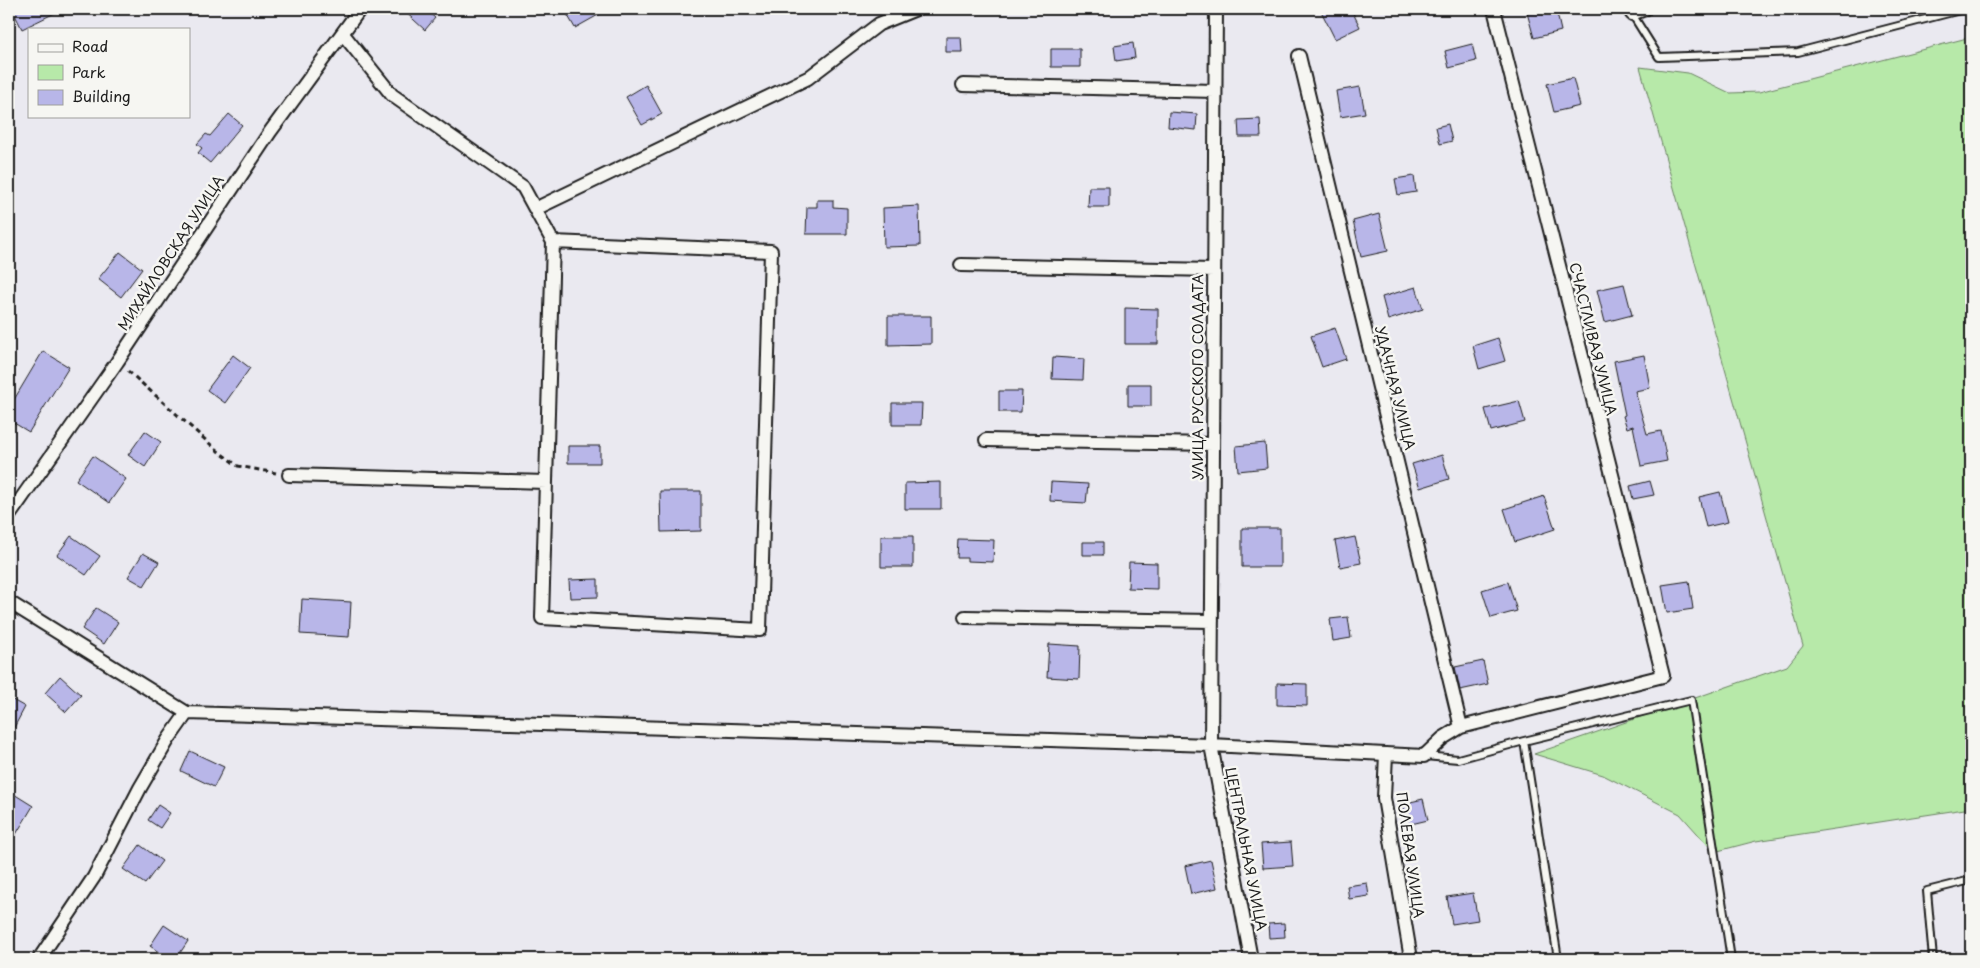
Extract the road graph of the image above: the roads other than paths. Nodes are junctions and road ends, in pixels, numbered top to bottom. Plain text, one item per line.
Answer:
1 (360, 9) edge
2 (916, 9) edge
3 (1216, 9) edge
4 (1494, 9) edge
5 (1645, 9) edge
6 (1964, 9) edge
7 (1630, 11) edge
8 (343, 34) junction
9 (1299, 56) dead end
10 (963, 85) dead end
11 (1215, 91) junction
12 (535, 209) junction
13 (553, 242) junction
14 (961, 265) dead end
15 (1214, 270) junction
16 (986, 440) dead end
17 (1213, 444) junction
18 (288, 475) road end
19 (546, 482) junction
20 (9, 516) edge
21 (9, 602) edge
22 (965, 617) dead end
23 (1212, 622) junction
24 (187, 713) junction
25 (1461, 726) junction
26 (1524, 741) junction
27 (1211, 744) junction
28 (1386, 754) junction
29 (1424, 756) junction
30 (1971, 880) edge
31 (38, 959) edge
32 (1251, 959) edge
33 (1411, 959) edge
34 (1558, 959) edge
35 (1731, 959) edge
36 (1933, 959) edge

1 - 8 street, МИХАЙЛОВСКАЯ УЛИЦА
2 - 12 street
3 - 11 street, УЛИЦА РУССКОГО СОЛДАТА
4 - 25 street, СЧАСТЛИВАЯ УЛИЦА
5 - 7 street
6 - 7 lane
8 - 12 street
8 - 20 street, МИХАЙЛОВСКАЯ УЛИЦА
9 - 25 street, УДАЧНАЯ УЛИЦА
10 - 11 street
11 - 15 street, УЛИЦА РУССКОГО СОЛДАТА
12 - 13 street
13 - 19 street
13 - 19 street
14 - 15 street
15 - 17 street, УЛИЦА РУССКОГО СОЛДАТА
16 - 17 street
17 - 23 street, УЛИЦА РУССКОГО СОЛДАТА
18 - 19 street
21 - 24 street
22 - 23 street
23 - 27 street, УЛИЦА РУССКОГО СОЛДАТА
24 - 27 street
24 - 31 street
25 - 29 street
26 - 29 lane
26 - 34 lane
26 - 35 lane
27 - 28 street
27 - 32 street, ЦЕНТРАЛЬНАЯ УЛИЦА
28 - 29 street
28 - 33 street, ПОЛЕВАЯ УЛИЦА
30 - 36 lane

